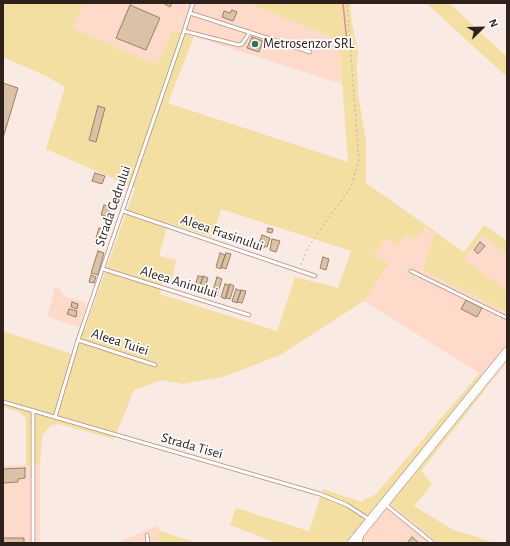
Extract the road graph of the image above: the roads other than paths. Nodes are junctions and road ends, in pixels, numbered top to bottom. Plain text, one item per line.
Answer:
1 (193, 3) edge
2 (190, 13) junction
3 (184, 31) junction
4 (250, 32) junction
5 (310, 52) dead end
6 (123, 211) junction
7 (103, 269) junction
8 (411, 271) dead end
9 (315, 276) dead end
10 (249, 315) dead end
11 (507, 318) edge
12 (78, 340) junction
13 (507, 352) edge
14 (155, 365) dead end
15 (3, 402) edge
16 (33, 410) junction
17 (55, 417) junction
18 (384, 504) junction
19 (371, 520) junction
20 (362, 531) junction
21 (147, 535) dead end
22 (33, 543) edge
23 (148, 543) edge
24 (352, 543) edge
25 (360, 543) edge
26 (433, 543) edge

1 - 2 lane, Strada Cedrului
2 - 3 lane, Strada Cedrului
2 - 4 lane
3 - 4 lane
3 - 6 lane, Strada Cedrului
4 - 5 lane
6 - 7 lane, Strada Cedrului
6 - 9 lane, Aleea Frasinului
7 - 10 lane, Aleea Aninului
7 - 12 lane, Strada Cedrului
8 - 11 lane
12 - 14 lane, Aleea Tuiei
12 - 17 lane, Strada Cedrului
13 - 18 main road
15 - 16 lane, Strada Tisei
16 - 17 lane, Strada Tisei
16 - 22 lane
17 - 19 lane, Strada Tisei
18 - 19 main road
18 - 26 lane
19 - 20 main road
20 - 24 main road
20 - 25 lane
21 - 23 lane

